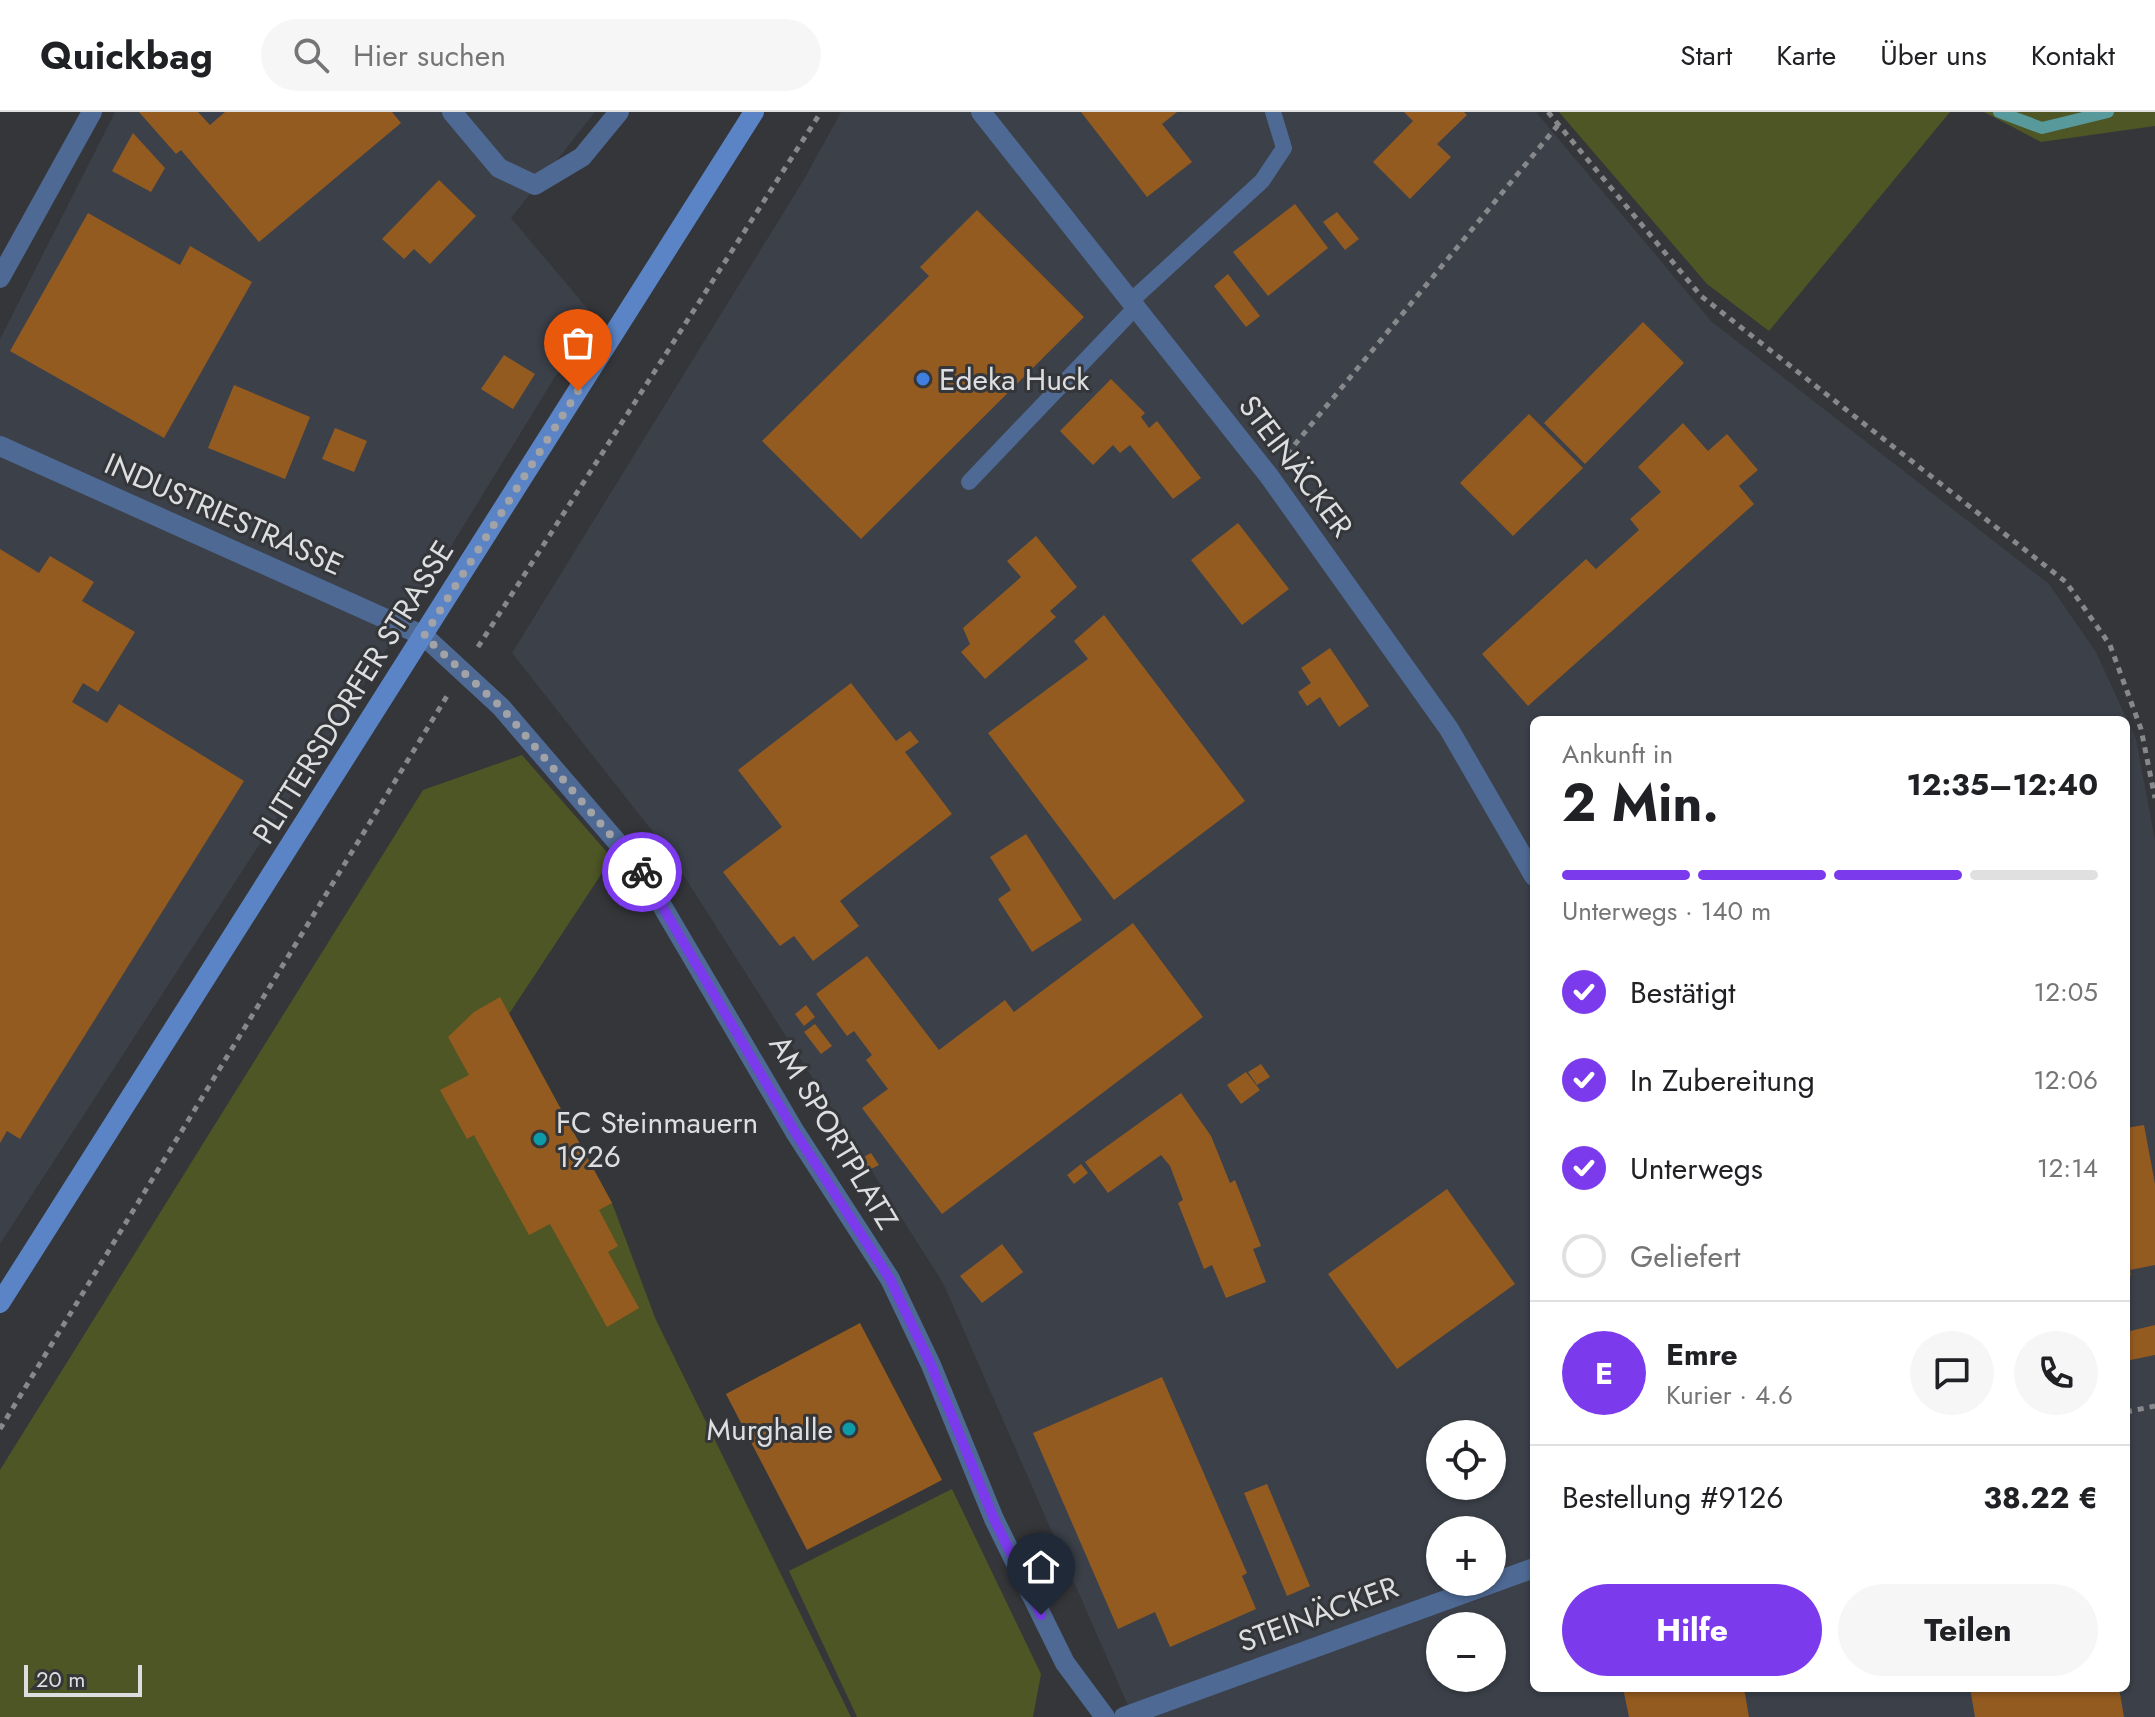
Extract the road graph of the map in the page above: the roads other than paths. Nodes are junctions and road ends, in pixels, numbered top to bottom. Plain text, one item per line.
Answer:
1 (92, 112) edge
2 (452, 112) edge
3 (619, 112) edge
4 (754, 112) edge
5 (981, 112) edge
6 (1273, 112) edge
7 (0, 278) edge
8 (1135, 303) junction
9 (0, 446) edge
10 (969, 482) dead end
11 (424, 636) junction
12 (1530, 869) edge
13 (0, 1303) edge
14 (1530, 1569) edge
15 (1105, 1717) edge
16 (1124, 1717) edge

1 - 7 street
2 - 3 street
4 - 11 main road, PLITTERSDORFER STRASSE
5 - 8 street, STEINÄCKER
6 - 8 lane
8 - 10 lane
8 - 12 street, STEINÄCKER
9 - 11 street, INDUSTRIESTRASSE
11 - 13 main road, PLITTERSDORFER STRASSE
11 - 15 street, AM SPORTPLATZ
14 - 16 street, STEINÄCKER

